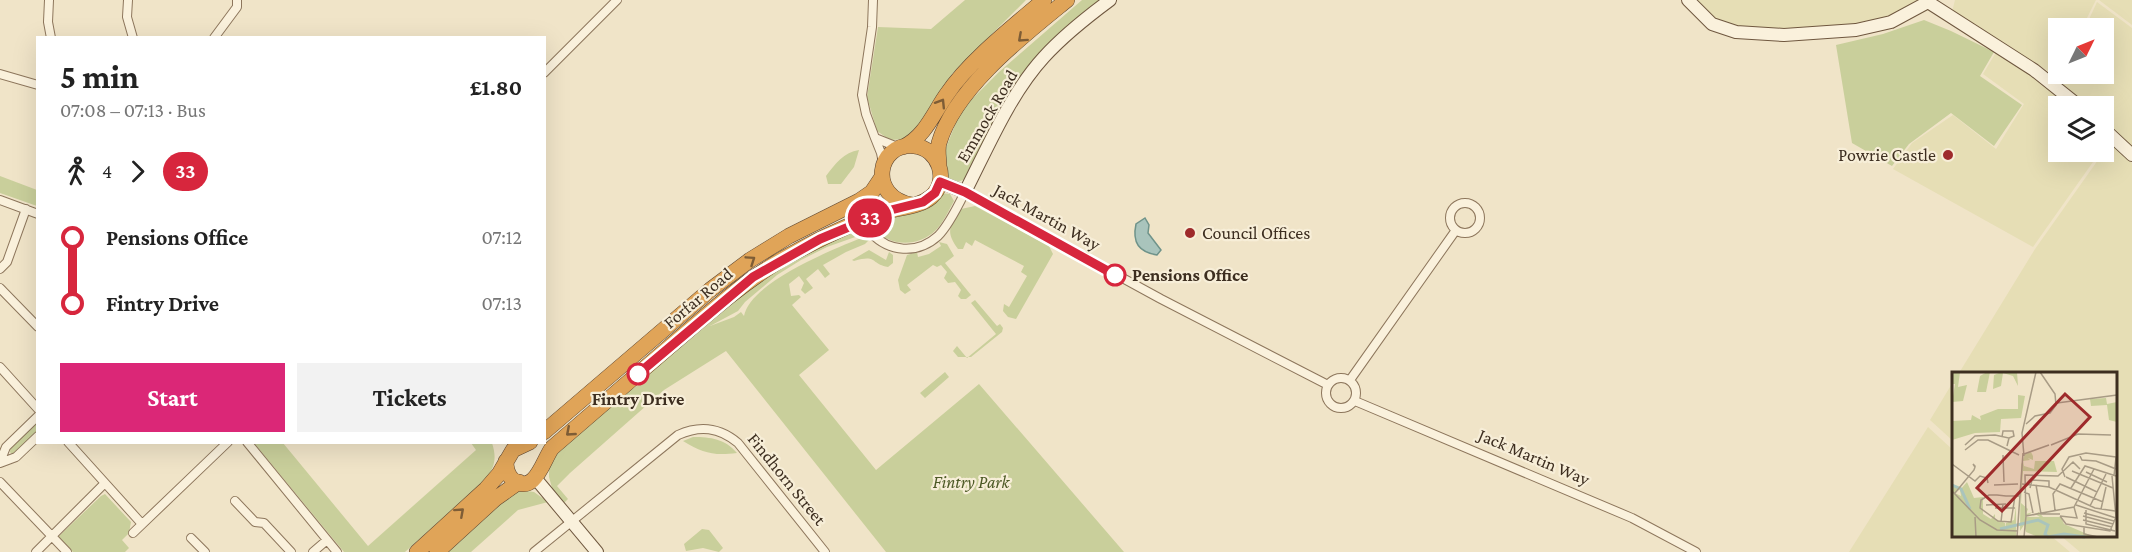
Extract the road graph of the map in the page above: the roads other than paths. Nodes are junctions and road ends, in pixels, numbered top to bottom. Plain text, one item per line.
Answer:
1 (49, 0) edge
2 (128, 0) edge
3 (237, 0) edge
4 (617, 0) edge
5 (873, 0) edge
6 (1044, 0) edge
7 (1067, 0) edge
8 (1110, 0) edge
9 (1688, 0) edge
10 (1929, 1) edge
11 (51, 36) edge
12 (132, 36) edge
13 (215, 36) edge
14 (546, 71) edge
15 (0, 74) edge
16 (36, 84) edge
17 (2066, 96) edge
18 (875, 138) junction
19 (2114, 138) edge
20 (902, 147) junction
21 (2132, 155) edge
22 (939, 166) junction
23 (883, 172) junction
24 (940, 182) junction
25 (965, 192) junction
26 (0, 200) edge
27 (912, 205) junction
28 (26, 209) junction
29 (36, 213) edge
30 (1456, 230) dead end
31 (871, 233) dead end
32 (0, 269) edge
33 (0, 288) edge
34 (36, 325) edge
35 (0, 368) edge
36 (1350, 380) junction
37 (1328, 386) junction
38 (1355, 401) junction
39 (36, 407) edge
40 (36, 418) edge
41 (546, 430) edge
42 (36, 438) edge
43 (70, 444) edge
44 (226, 444) edge
45 (250, 444) edge
46 (515, 449) edge
47 (0, 462) edge
48 (539, 473) junction
49 (0, 482) edge
50 (519, 482) junction
51 (105, 483) junction
52 (235, 501) dead end
53 (571, 520) junction
54 (142, 524) junction
55 (133, 533) dead end
56 (52, 536) junction
57 (191, 538) dead end
58 (327, 540) junction
59 (36, 552) edge
60 (67, 552) edge
61 (205, 552) edge
62 (291, 552) edge
63 (313, 552) edge
64 (337, 552) edge
65 (417, 552) edge
66 (437, 552) edge
67 (534, 552) edge
68 (597, 552) edge
69 (825, 552) edge
70 (1696, 552) edge

1 - 11 street
2 - 12 street
3 - 13 street
4 - 14 street
5 - 18 street
20 -> 6 highway
7 -> 22 highway
8 - 25 street, Emmock Road
9 - 10 street
10 - 17 street
15 - 16 street
18 - 20 street
18 - 23 street
19 - 21 street
20 - 22 highway
20 - 23 highway
22 - 24 highway
23 - 27 highway
41 -> 23 highway, Forfar Road
24 - 25 street, Jack Martin Way
24 - 27 highway
25 - 31 street, Emmock Road
25 - 37 street, Jack Martin Way
26 - 28 street
27 -> 48 highway, Forfar Road
28 - 29 street
28 - 32 street
30 - 36 street
33 - 34 street
35 - 39 street
36 - 37 street
36 - 38 street
37 - 38 street, Jack Martin Way
38 - 70 street, Jack Martin Way
40 - 47 street
42 - 47 street
43 - 51 street
44 - 54 street
45 - 58 street
46 - 48 highway
46 - 50 highway
65 -> 46 highway
48 - 50 highway
48 - 53 street
49 - 56 street
50 - 66 highway
51 - 54 street
51 - 56 street
52 - 62 street
53 - 67 street, Findhorn Street
53 - 68 street
53 - 69 street, Findhorn Street
54 - 55 street
56 - 59 street
56 - 60 street
57 - 61 street
58 - 63 street
58 - 64 street

